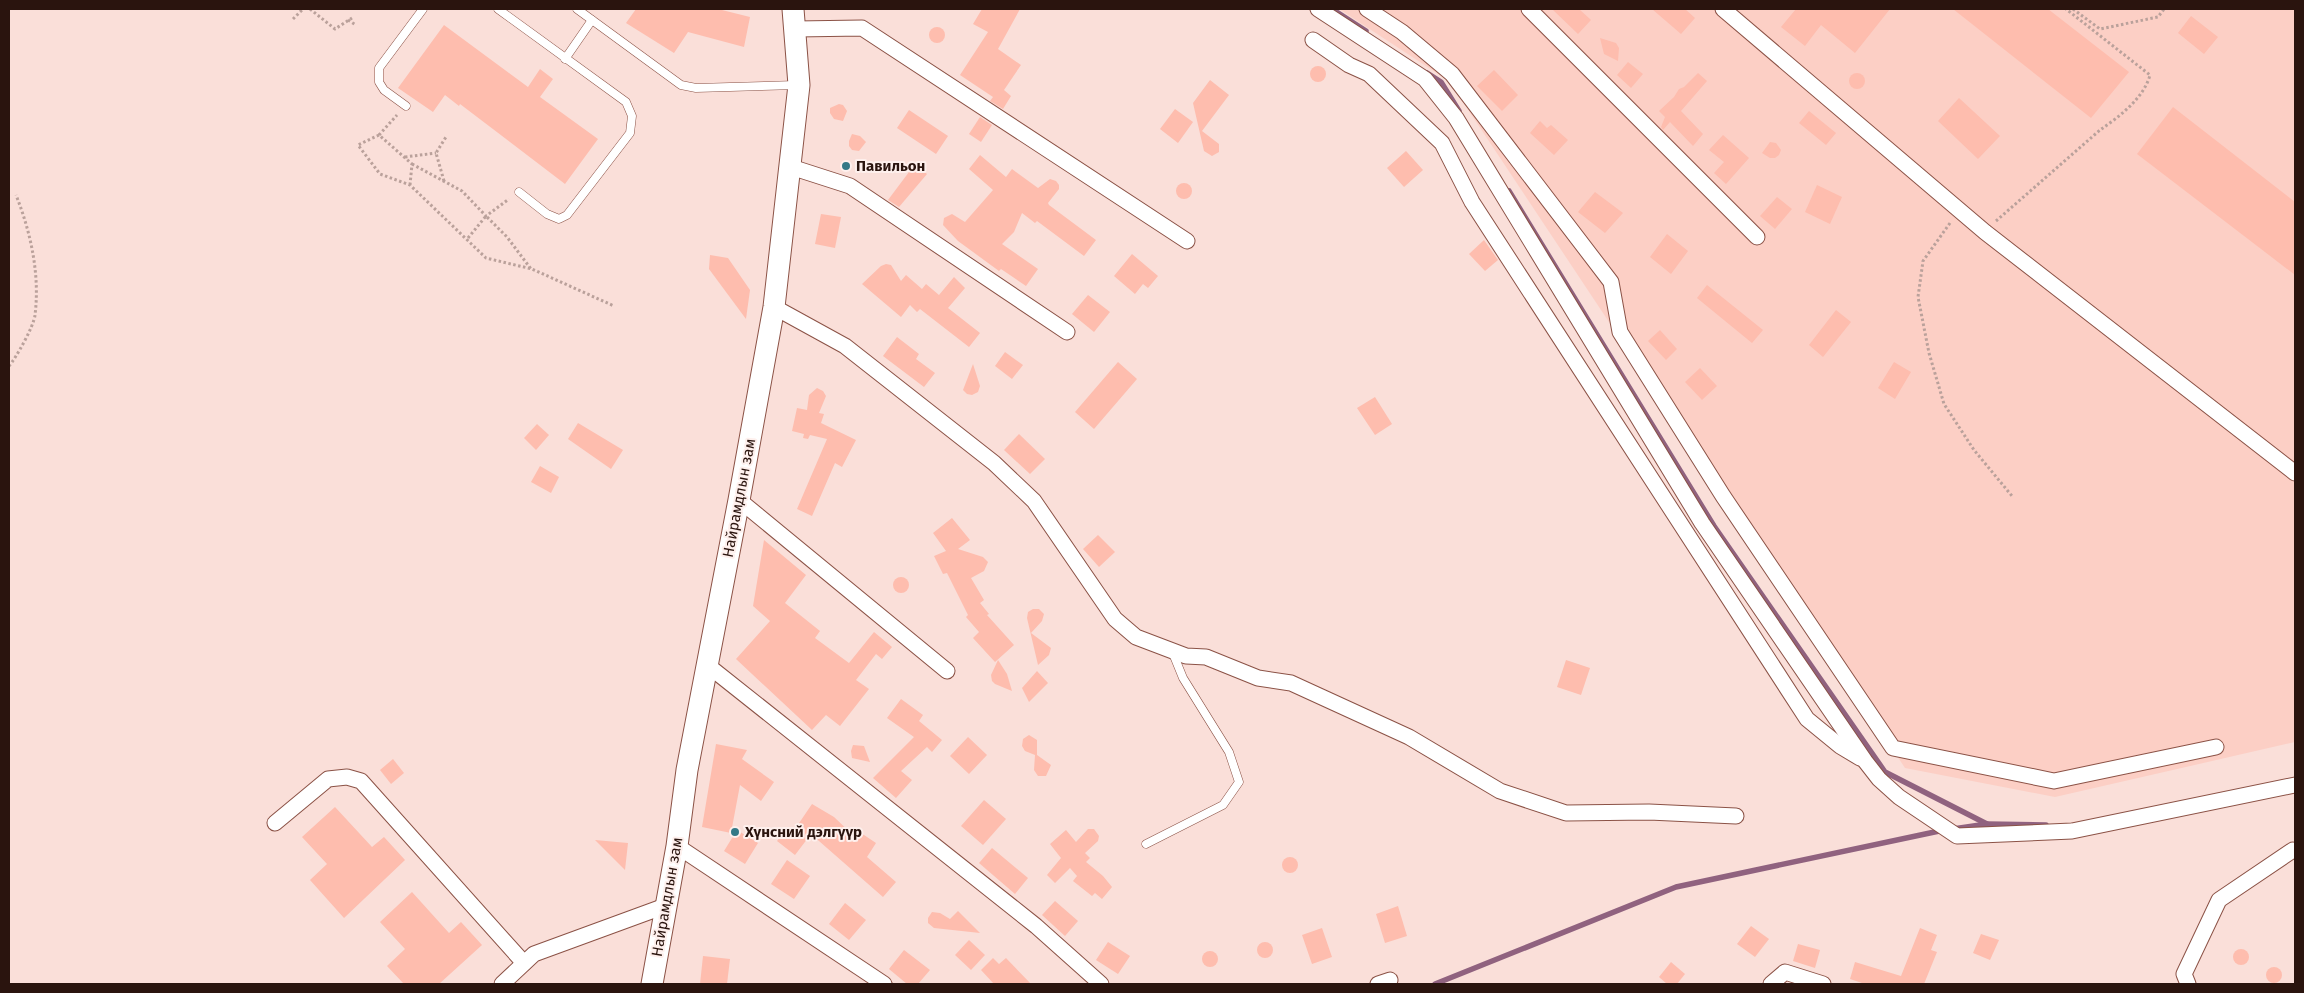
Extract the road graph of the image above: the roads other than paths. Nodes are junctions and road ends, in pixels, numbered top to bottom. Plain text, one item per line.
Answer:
1 (423, 9) edge
2 (498, 9) edge
3 (577, 9) edge
4 (1318, 9) edge
5 (1367, 9) edge
6 (1529, 9) edge
7 (1723, 9) edge
8 (795, 19) edge
9 (592, 20) junction
10 (1312, 40) dead end
11 (565, 59) junction
12 (799, 85) junction
13 (406, 106) road end
14 (791, 167) junction
15 (519, 192) road end
16 (1757, 236) dead end
17 (1187, 241) dead end
18 (774, 307) junction
19 (1067, 332) dead end
20 (2295, 474) edge
21 (739, 500) junction
22 (1172, 650) junction
23 (706, 664) junction
24 (947, 671) dead end
25 (2216, 747) dead end
26 (1865, 761) junction
27 (2295, 785) edge
28 (1736, 816) dead end
29 (276, 823) dead end
30 (1146, 844) dead end
31 (677, 846) junction
32 (2293, 850) dead end
33 (666, 906) junction
34 (524, 964) junction
35 (502, 984) edge
36 (652, 984) edge
37 (884, 984) edge
38 (1102, 984) edge
39 (1771, 984) edge
40 (1823, 984) edge
41 (2188, 984) edge

1 - 13 lane
2 - 11 lane
3 - 9 lane
4 - 26 street
5 - 25 street
6 - 16 street
7 - 20 street
8 - 12 main road, Найрамдлын зам
8 - 17 street
9 - 11 lane
9 - 12 lane
10 - 26 street
11 - 15 lane
12 - 14 main road, Найрамдлын зам
14 - 18 main road, Найрамдлын зам
14 - 19 street
18 - 21 main road, Найрамдлын зам
18 - 22 street
21 - 23 main road, Найрамдлын зам
21 - 24 street
22 - 28 street
22 - 30 lane
23 - 31 main road, Найрамдлын зам
23 - 38 street
26 - 27 street
29 - 34 street
31 - 33 main road, Найрамдлын зам
31 - 37 street
32 - 41 street
33 - 34 street
33 - 36 main road, Найрамдлын зам
34 - 35 street
39 - 40 street

